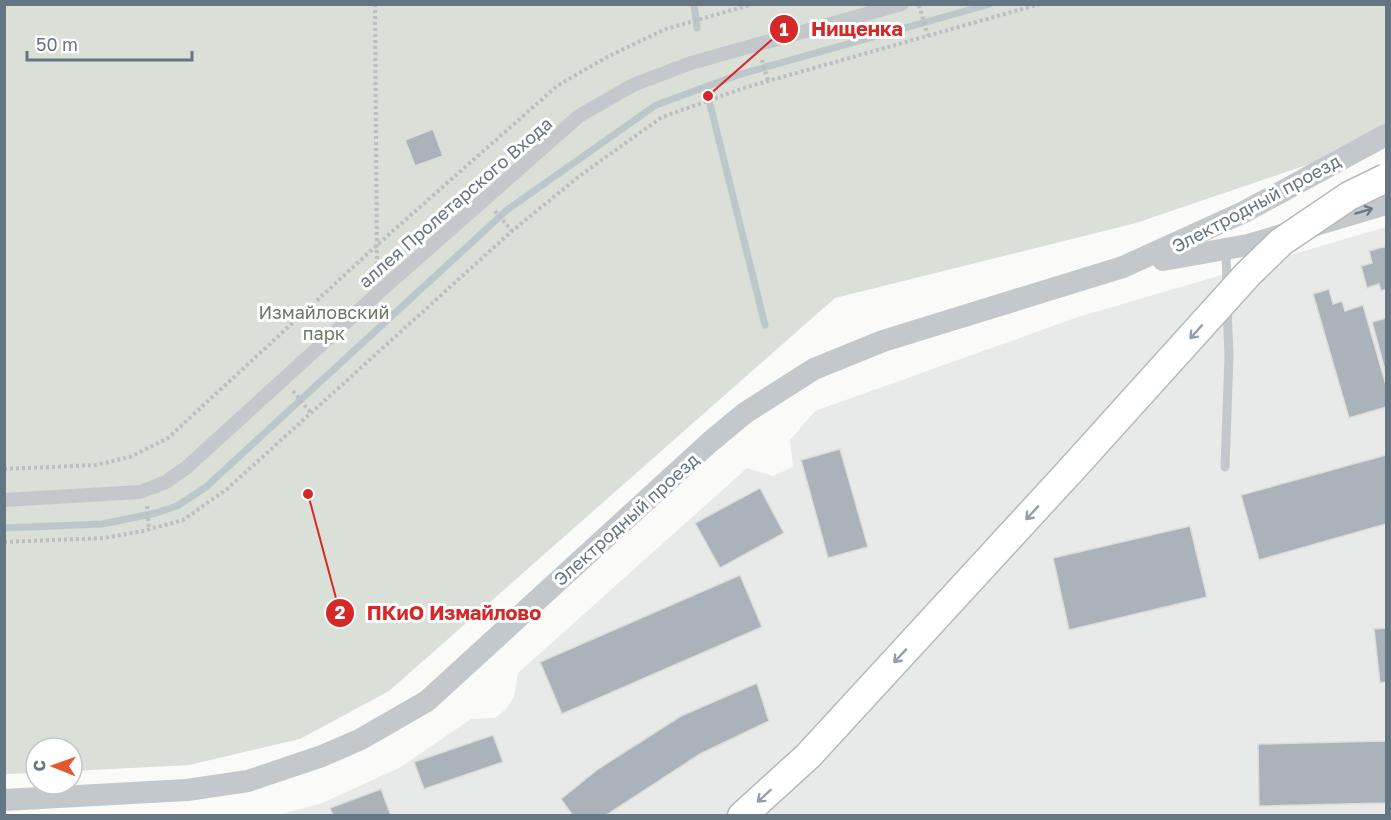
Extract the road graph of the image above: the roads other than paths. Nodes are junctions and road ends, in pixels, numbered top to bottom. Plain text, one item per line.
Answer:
1 (902, 4) edge
2 (1386, 135) edge
3 (1386, 178) edge
4 (1386, 204) edge
5 (1226, 249) junction
6 (1123, 267) junction
7 (1225, 467) dead end
8 (4, 500) edge
9 (4, 800) edge
10 (742, 816) edge

1 - 8 street, аллея Пролетарского Входа
2 - 6 street, Электродный проезд
3 -> 10 main road, bridge
5 -> 4 street, Электродный проезд
5 - 6 street, Электродный проезд
5 - 7 lane
6 - 9 street, Электродный проезд

